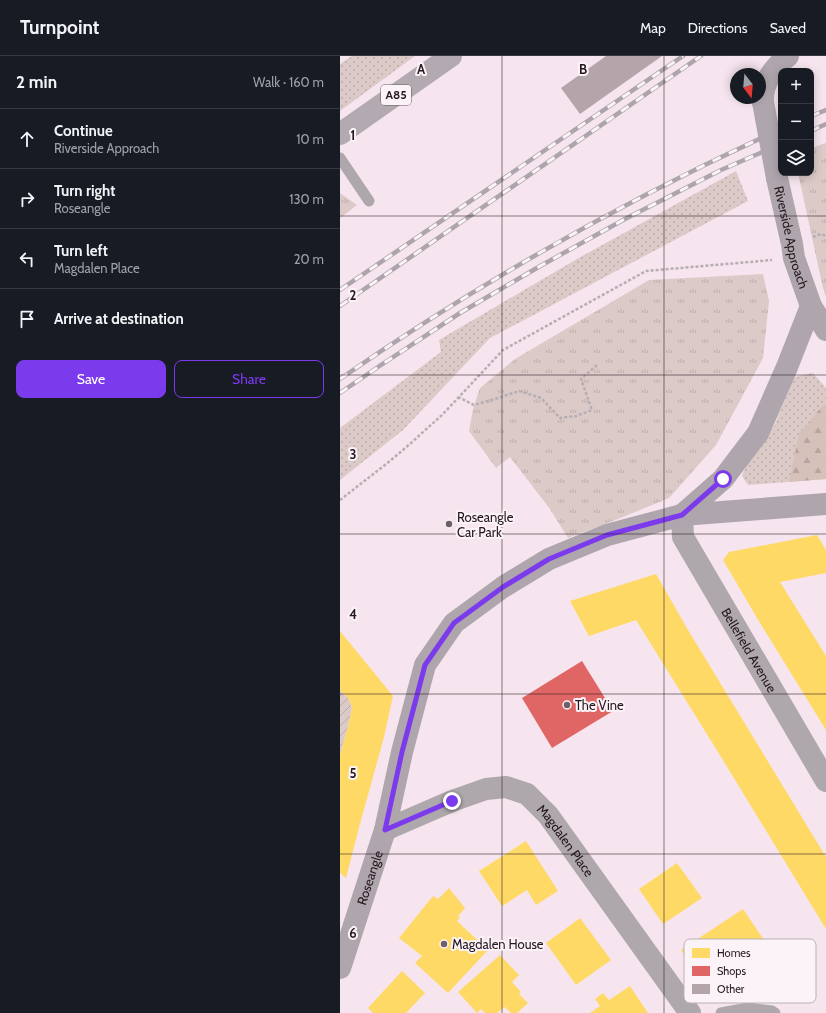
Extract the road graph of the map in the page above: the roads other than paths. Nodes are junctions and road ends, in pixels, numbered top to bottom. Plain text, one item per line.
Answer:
1 (451, 56) edge
2 (788, 56) edge
3 (340, 134) edge
4 (340, 158) edge
5 (368, 201) dead end
6 (811, 306) junction
7 (826, 330) edge
8 (826, 504) edge
9 (682, 515) junction
10 (826, 781) edge
11 (385, 830) junction
12 (340, 968) edge
13 (690, 1013) edge
14 (721, 1013) edge
15 (775, 1013) edge

1 - 3 main road, A85
2 - 6 street, Riverside Approach, bridge
4 - 5 lane
6 - 7 street, Riverside Approach
6 - 9 street, Riverside Approach
8 - 9 street, Roseangle
9 - 10 street, Bellefield Avenue
9 - 11 street, Roseangle
11 - 12 street, Roseangle
11 - 13 street, Magdalen Place
14 - 15 lane

